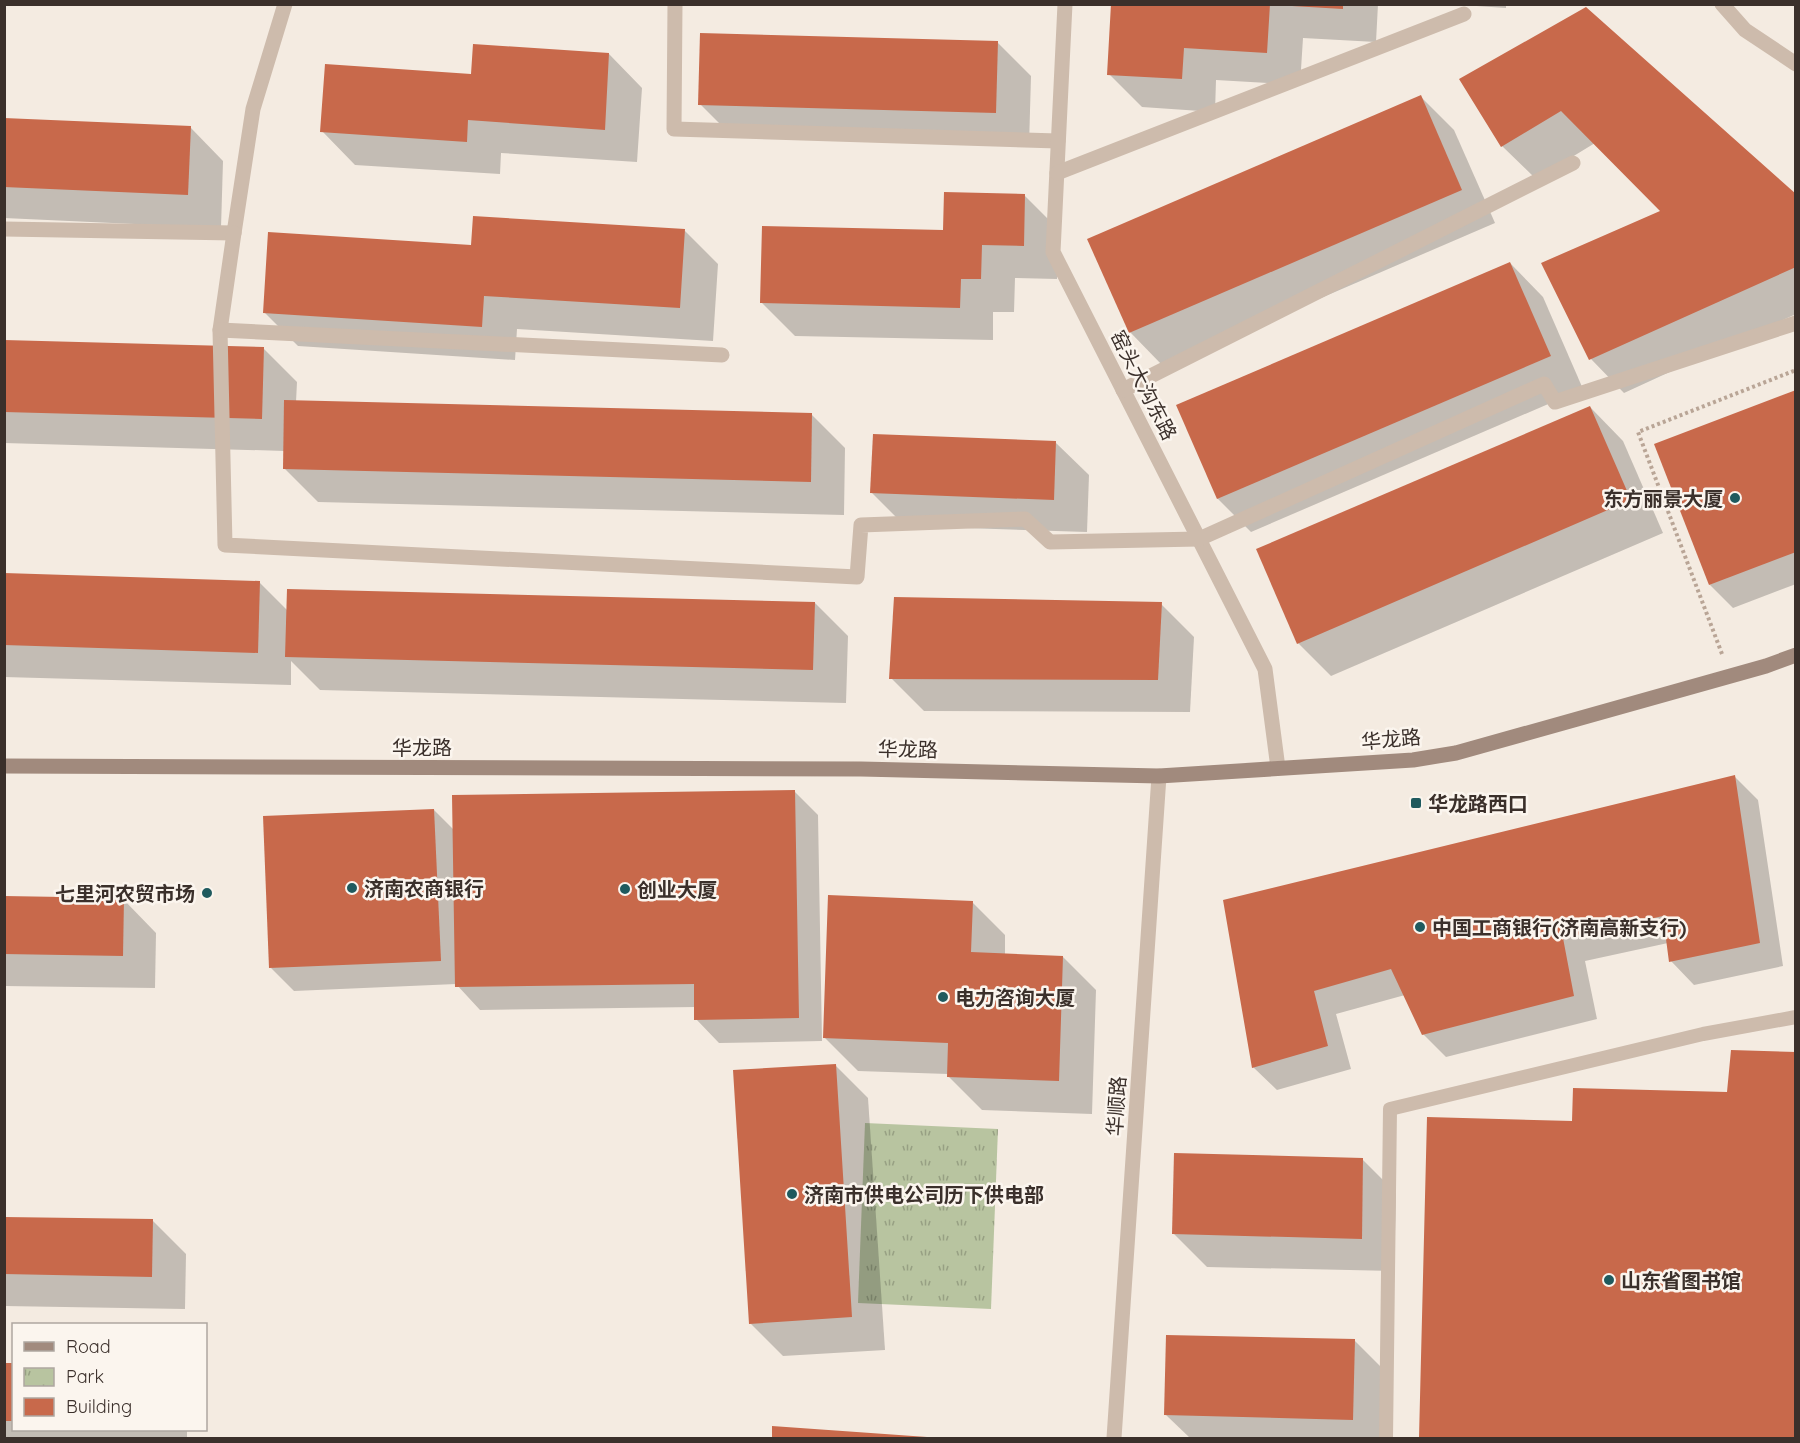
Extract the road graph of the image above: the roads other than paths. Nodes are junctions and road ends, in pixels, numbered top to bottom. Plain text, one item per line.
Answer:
1 (285, 4) edge
2 (675, 4) edge
3 (1065, 4) edge
4 (1722, 4) edge
5 (1464, 14) dead end
6 (1796, 64) edge
7 (1058, 141) junction
8 (1573, 164) dead end
9 (1057, 173) junction
10 (4, 229) edge
11 (234, 233) junction
12 (1796, 323) edge
13 (220, 330) junction
14 (722, 355) dead end
15 (1123, 390) junction
16 (1199, 539) junction
17 (1796, 655) edge
18 (4, 766) edge
19 (1278, 768) junction
20 (1160, 776) junction
21 (1796, 1017) edge
22 (1114, 1438) edge
23 (1386, 1438) edge

1 - 11 street
2 - 7 street
3 - 7 street, 窑头大沟东路
4 - 6 street
5 - 9 street
7 - 9 street, 窑头大沟东路
8 - 15 street
9 - 15 street, 窑头大沟东路
10 - 11 street
11 - 13 street
12 - 16 street
13 - 14 street
13 - 16 street
15 - 16 street, 窑头大沟东路
16 - 19 street, 窑头大沟东路
17 - 19 main road, 华龙路
18 - 20 main road, 华龙路
19 - 20 main road, 华龙路
20 - 22 street, 华顺路
21 - 23 lane

